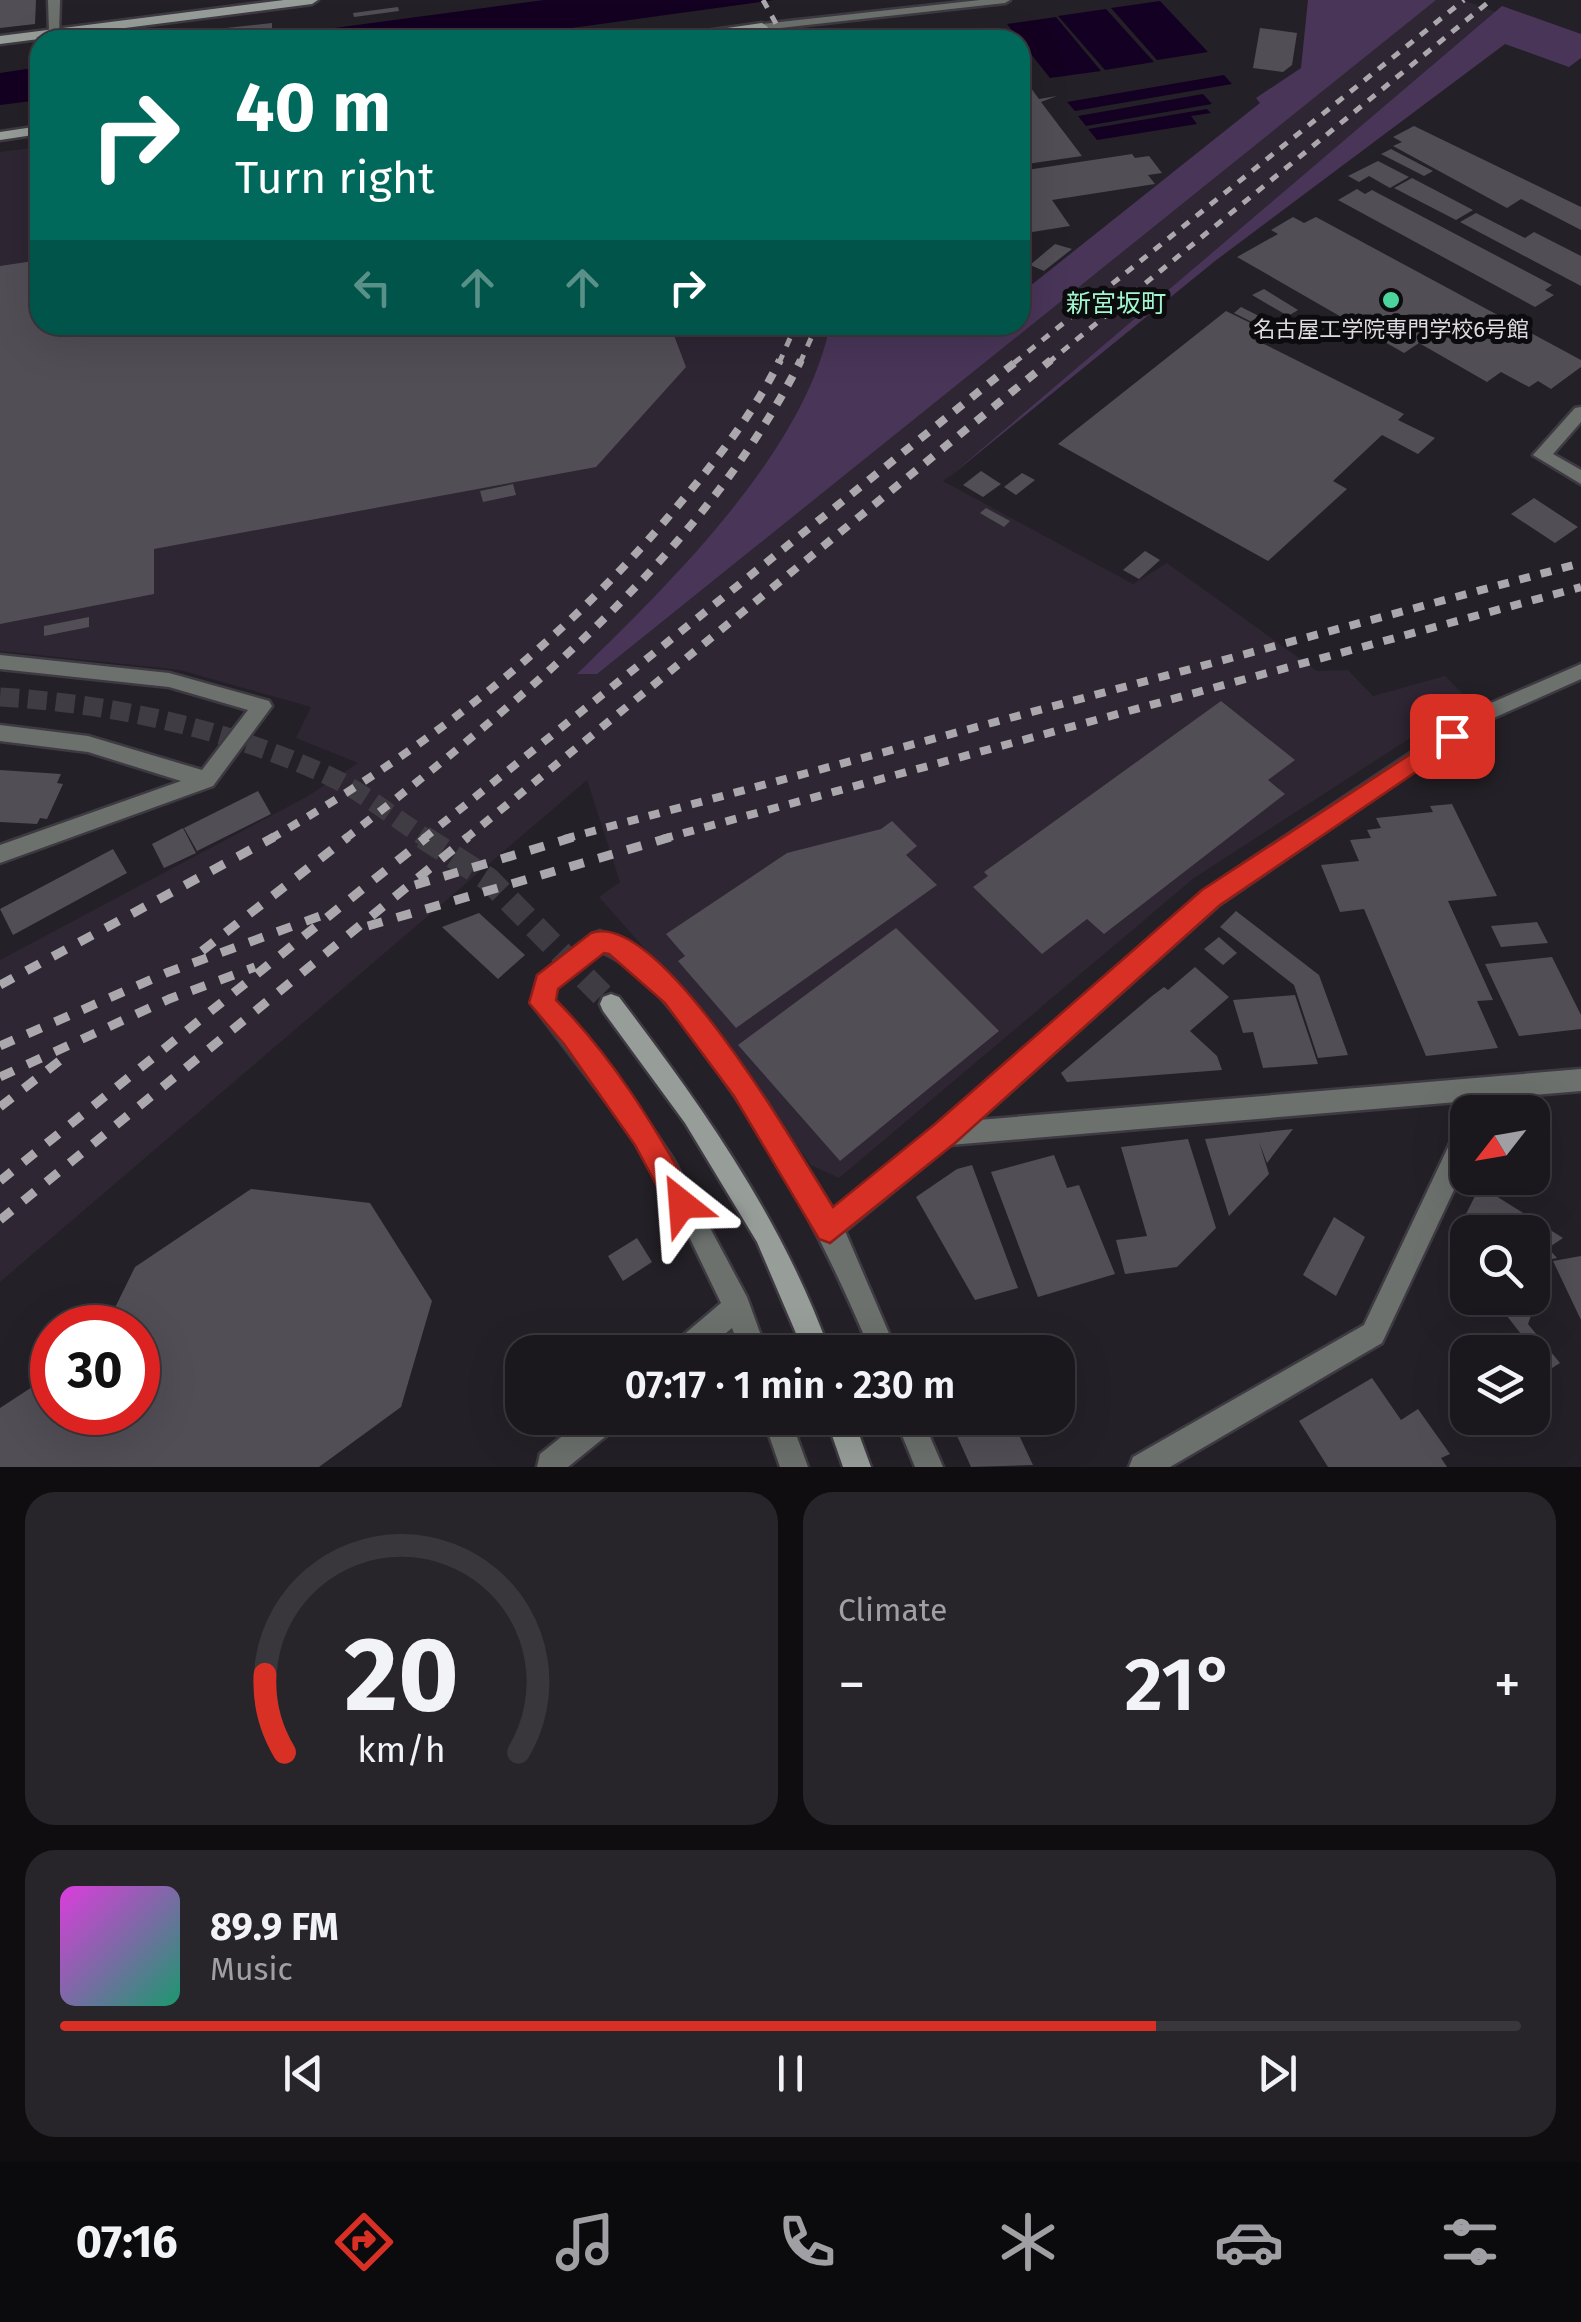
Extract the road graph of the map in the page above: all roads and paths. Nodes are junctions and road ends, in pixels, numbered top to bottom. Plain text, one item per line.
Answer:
1 (54, 0) edge
2 (312, 0) edge
3 (1005, 0) edge
4 (762, 27) joint
5 (55, 30) edge
6 (71, 30) edge
7 (741, 30) edge
8 (30, 36) edge
9 (0, 40) edge
10 (30, 132) edge
11 (0, 136) edge
12 (1581, 412) edge
13 (1581, 478) edge
14 (0, 662) edge
15 (1581, 672) edge
16 (0, 733) edge
17 (206, 780) junction
18 (0, 854) edge
19 (610, 1004) tunnel mouth
20 (1581, 1081) edge
21 (1512, 1095) edge
22 (1450, 1103) edge
23 (945, 1134) junction
24 (1450, 1170) edge
25 (830, 1228) junction
26 (738, 1306) junction
27 (703, 1335) edge
28 (748, 1335) edge
29 (811, 1335) edge
30 (877, 1335) edge
31 (588, 1435) edge
32 (783, 1435) edge
33 (846, 1435) edge
34 (916, 1435) edge
35 (556, 1466) edge
36 (794, 1467) edge
37 (857, 1467) edge
38 (929, 1467) edge
39 (1143, 1467) edge

1 - 5 street
2 - 6 street
3 - 4 lane
4 - 7 street
8 - 9 street
10 - 11 street
12 - 13 street
14 - 17 street
15 - 23 street
16 - 17 street
17 - 18 street
19 - 29 street
20 - 21 street
22 - 23 street
23 - 25 street
24 - 39 street
25 - 26 street
25 - 30 street
26 - 27 street
26 - 28 street
31 - 35 street
32 - 36 street
33 - 37 street
34 - 38 street

